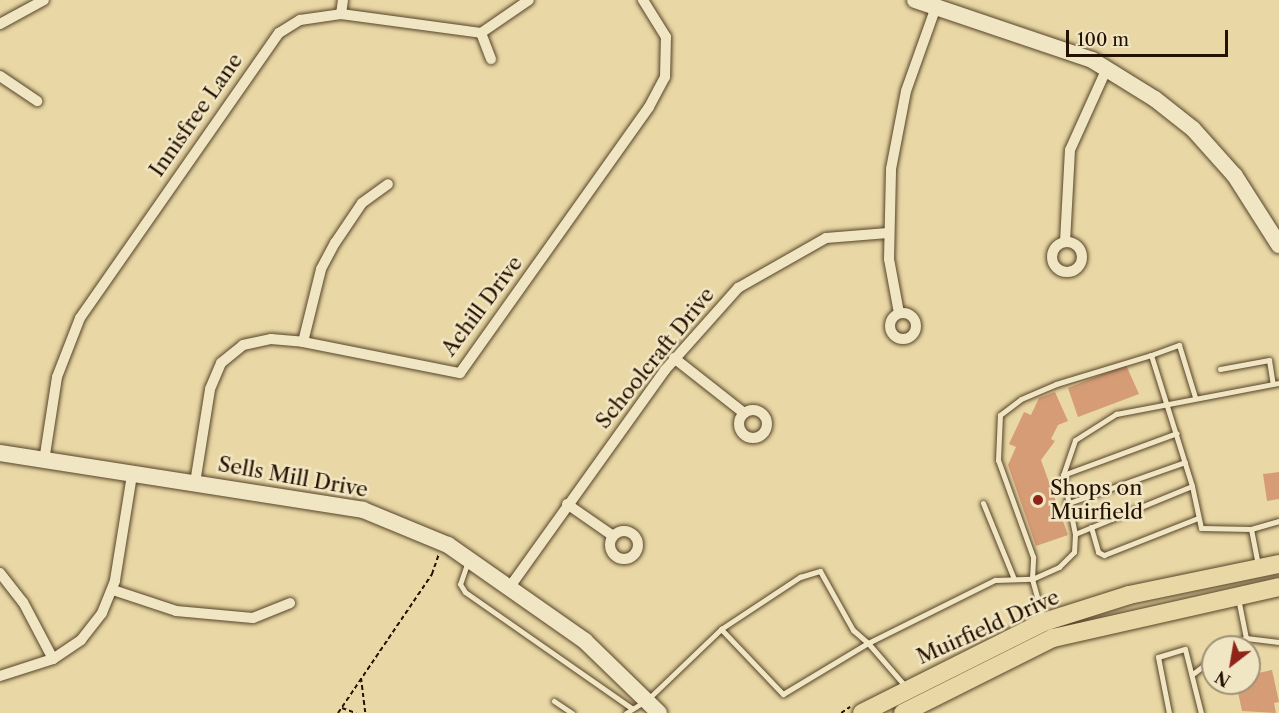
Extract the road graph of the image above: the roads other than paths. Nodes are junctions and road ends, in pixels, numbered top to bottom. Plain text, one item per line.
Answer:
1 (44, 0) edge
2 (343, 0) edge
3 (529, 0) edge
4 (643, 0) edge
5 (915, 0) edge
6 (937, 4) edge
7 (341, 14) junction
8 (0, 24) edge
9 (481, 33) junction
10 (490, 59) dead end
11 (1107, 68) junction
12 (0, 76) edge
13 (37, 101) dead end
14 (388, 184) dead end
15 (888, 234) junction
16 (1065, 242) dead end
17 (1279, 245) edge
18 (899, 313) dead end
19 (303, 342) junction
20 (1151, 355) junction
21 (674, 358) junction
22 (1220, 369) dead end
23 (1276, 383) edge
24 (1195, 397) junction
25 (1169, 402) junction
26 (744, 413) dead end
27 (1177, 434) junction
28 (0, 453) edge
29 (44, 460) junction
30 (1185, 462) junction
31 (132, 475) junction
32 (1063, 475) junction
33 (195, 483) junction
34 (1192, 486) junction
35 (983, 503) dead end
36 (567, 504) junction
37 (1066, 504) junction
38 (1198, 518) junction
39 (1279, 521) edge
40 (1090, 527) junction
41 (1251, 529) junction
42 (1075, 534) junction
43 (613, 536) dead end
44 (469, 560) junction
45 (1279, 564) edge
46 (1258, 568) junction
47 (0, 573) edge
48 (1014, 579) junction
49 (1032, 579) junction
50 (1279, 587) edge
51 (509, 588) junction
52 (113, 590) junction
53 (1237, 596) junction
54 (290, 603) dead end
55 (1044, 622) junction
56 (721, 629) junction
57 (1245, 635) edge
58 (1052, 639) junction
59 (1261, 640) edge
60 (1279, 642) edge
61 (868, 643) junction
62 (53, 659) junction
63 (1201, 667) edge
64 (1194, 673) junction
65 (0, 675) edge
66 (907, 689) junction
67 (647, 700) junction
68 (554, 701) dead end
69 (631, 708) junction
70 (572, 713) edge
71 (626, 713) edge
72 (659, 713) edge
73 (862, 713) edge
74 (903, 713) edge
75 (1169, 713) edge
76 (1201, 713) edge

1 - 8 street
2 - 7 street
3 - 9 street
4 - 19 street, Achill Drive
5 - 6 street
6 - 11 street
6 - 15 street
7 - 9 street, Innisfree Lane
7 - 29 street, Innisfree Lane
9 - 10 street
11 - 16 street
11 - 17 street
12 - 13 street
14 - 19 street
15 - 18 street
15 - 21 street, Schoolcraft Drive
19 - 33 street, Achill Drive
20 - 24 lane
20 - 25 lane
20 - 49 lane
21 - 26 street
21 - 36 street, Schoolcraft Drive
22 - 23 lane
23 - 24 lane
24 - 25 lane
25 - 27 lane
25 - 32 lane
27 - 30 lane
27 - 32 lane
28 - 29 street, Sells Mill Drive
29 - 31 street, Sells Mill Drive
30 - 34 lane
30 - 37 lane
31 - 33 street, Sells Mill Drive
31 - 52 street
32 - 37 lane
33 - 44 street, Sells Mill Drive
34 - 38 lane
34 - 40 lane
35 - 48 lane
36 - 43 street
36 - 51 street, Schoolcraft Drive
37 - 42 lane
38 - 40 lane
38 - 41 lane
39 - 41 lane
40 - 42 lane
41 - 46 lane
42 - 49 lane
44 - 51 street, Sells Mill Drive
44 - 69 lane
45 - 46 main road, Muirfield Drive
46 - 55 main road, Muirfield Drive
47 - 62 street
48 - 49 lane
48 - 61 lane
49 - 55 lane
50 - 53 main road, Muirfield Drive
51 - 67 street, Sells Mill Drive
52 - 54 street
52 - 62 street
53 - 57 lane
53 - 58 main road, Muirfield Drive
55 - 58 lane
55 - 66 main road, Muirfield Drive
56 - 61 lane
56 - 61 lane
56 - 67 lane
58 - 74 main road, Muirfield Drive
59 - 60 lane
61 - 66 lane
62 - 65 street
63 - 64 lane
64 - 75 lane
64 - 76 lane
66 - 73 main road, Muirfield Drive
67 - 69 lane
67 - 72 street, Sells Mill Drive
68 - 70 lane
69 - 71 lane

